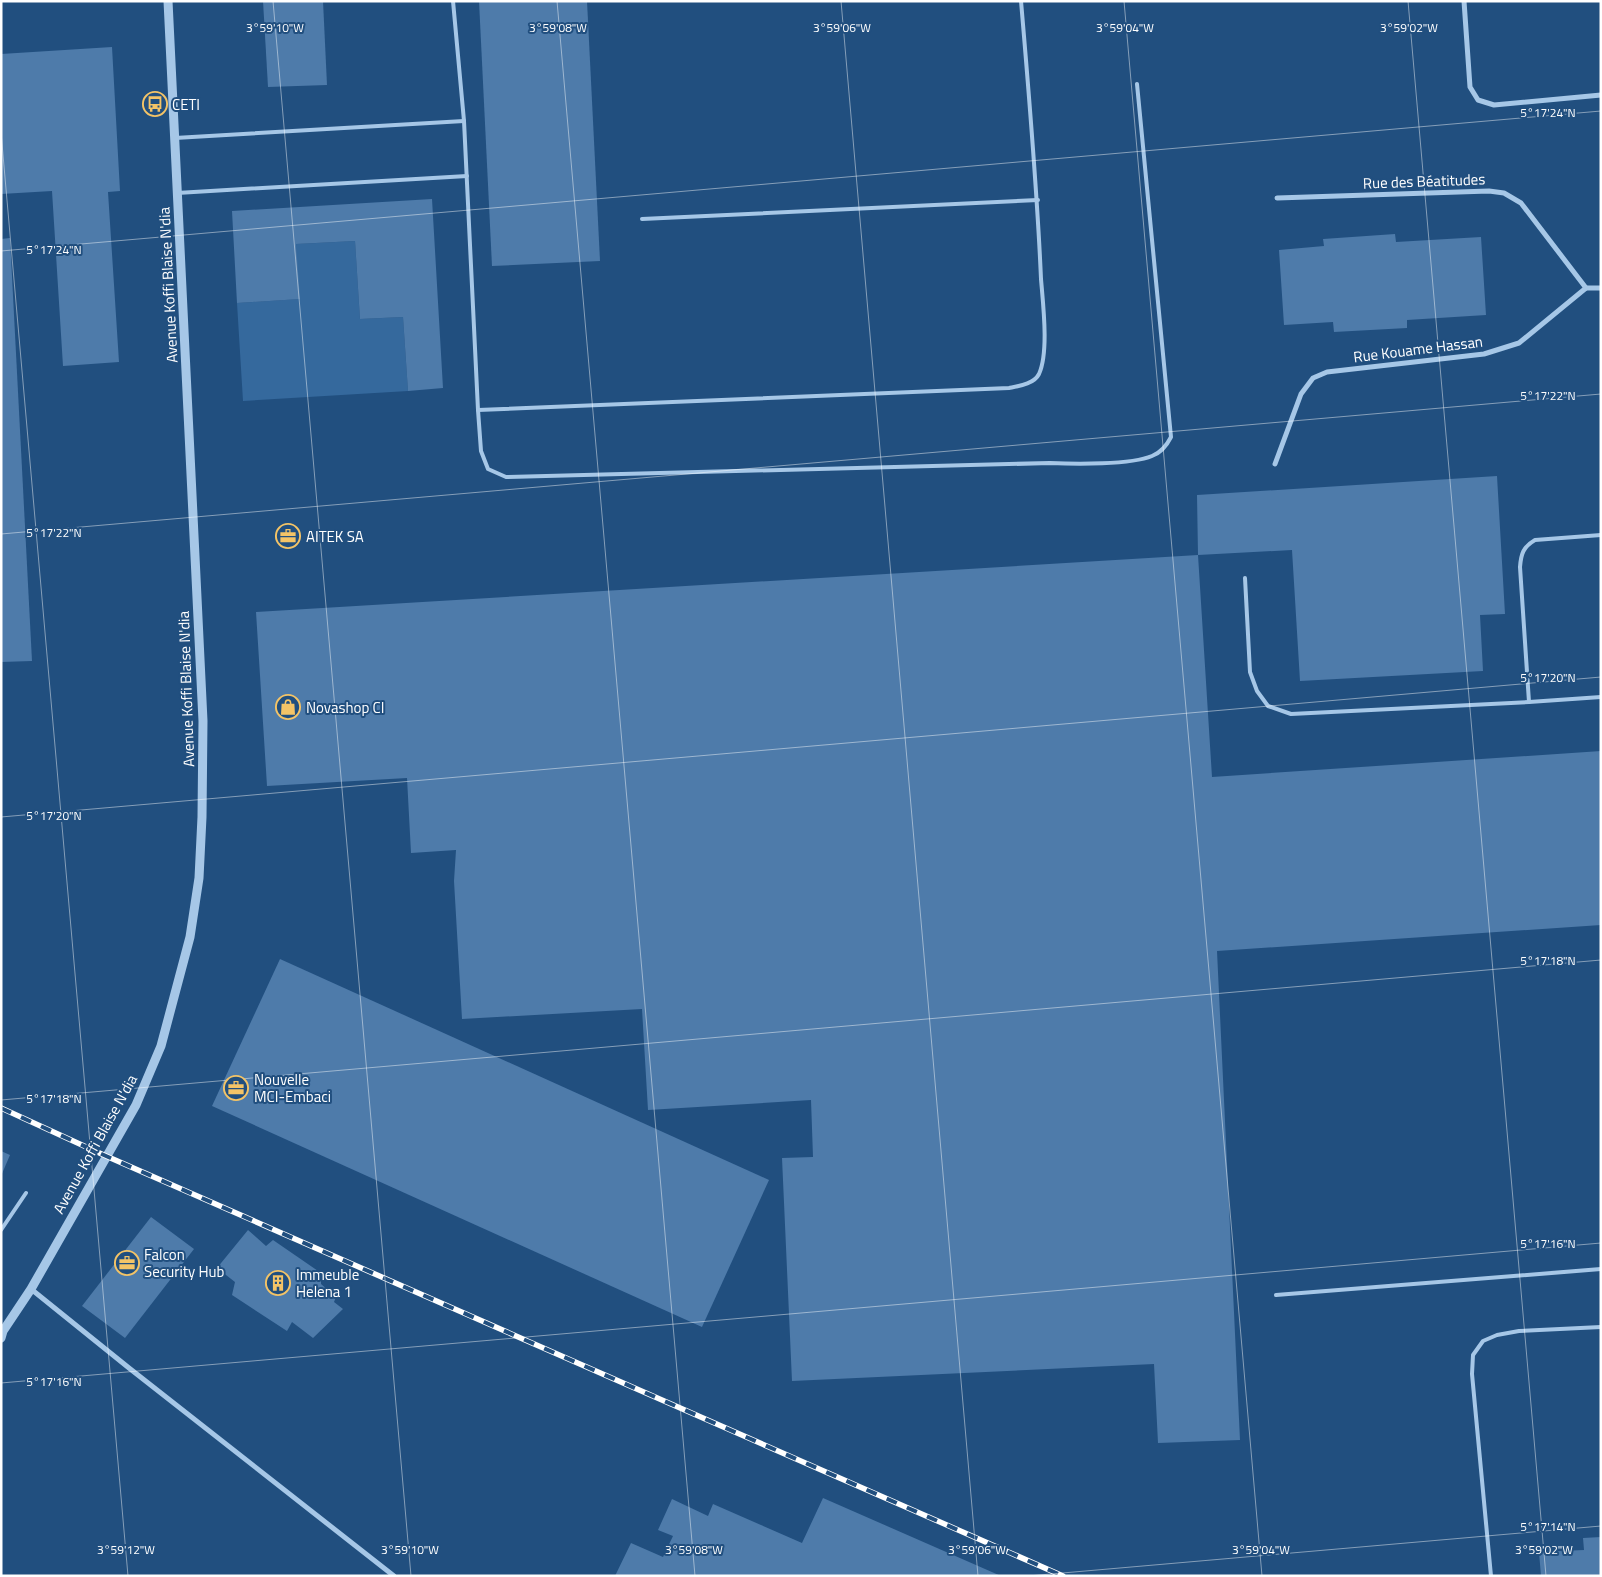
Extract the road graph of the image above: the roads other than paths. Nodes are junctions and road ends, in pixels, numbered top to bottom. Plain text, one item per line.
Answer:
1 (168, 1) edge
2 (453, 1) edge
3 (1021, 1) edge
4 (1464, 1) edge
5 (1137, 84) dead end
6 (1601, 95) edge
7 (464, 121) junction
8 (175, 138) junction
9 (467, 176) junction
10 (178, 193) junction
11 (1278, 198) dead end
12 (1038, 200) junction
13 (642, 219) dead end
14 (1586, 288) junction
15 (1601, 288) edge
16 (478, 410) junction
17 (1275, 464) dead end
18 (1601, 535) edge
19 (1245, 578) dead end
20 (1601, 697) edge
21 (1529, 702) junction
22 (26, 1193) dead end
23 (1, 1230) edge
24 (1601, 1269) edge
25 (31, 1289) junction
26 (1276, 1295) dead end
27 (1601, 1327) edge
28 (2, 1334) edge
29 (394, 1576) edge
30 (1491, 1576) edge

1 - 8 street, Avenue Koffi Blaise N'dia
2 - 7 lane
3 - 12 lane
4 - 6 street
5 - 16 lane
7 - 8 lane
7 - 9 lane
8 - 10 street, Avenue Koffi Blaise N'dia
9 - 10 lane
9 - 16 lane
10 - 25 street, Avenue Koffi Blaise N'dia
11 - 14 street, Rue des Béatitudes
12 - 13 lane
12 - 16 lane
14 - 15 street
14 - 17 street, Rue Kouame Hassan
18 - 21 lane
19 - 21 lane
20 - 21 lane
22 - 23 lane
24 - 26 lane
25 - 28 street, Avenue Koffi Blaise N'dia
25 - 29 street
27 - 30 lane

